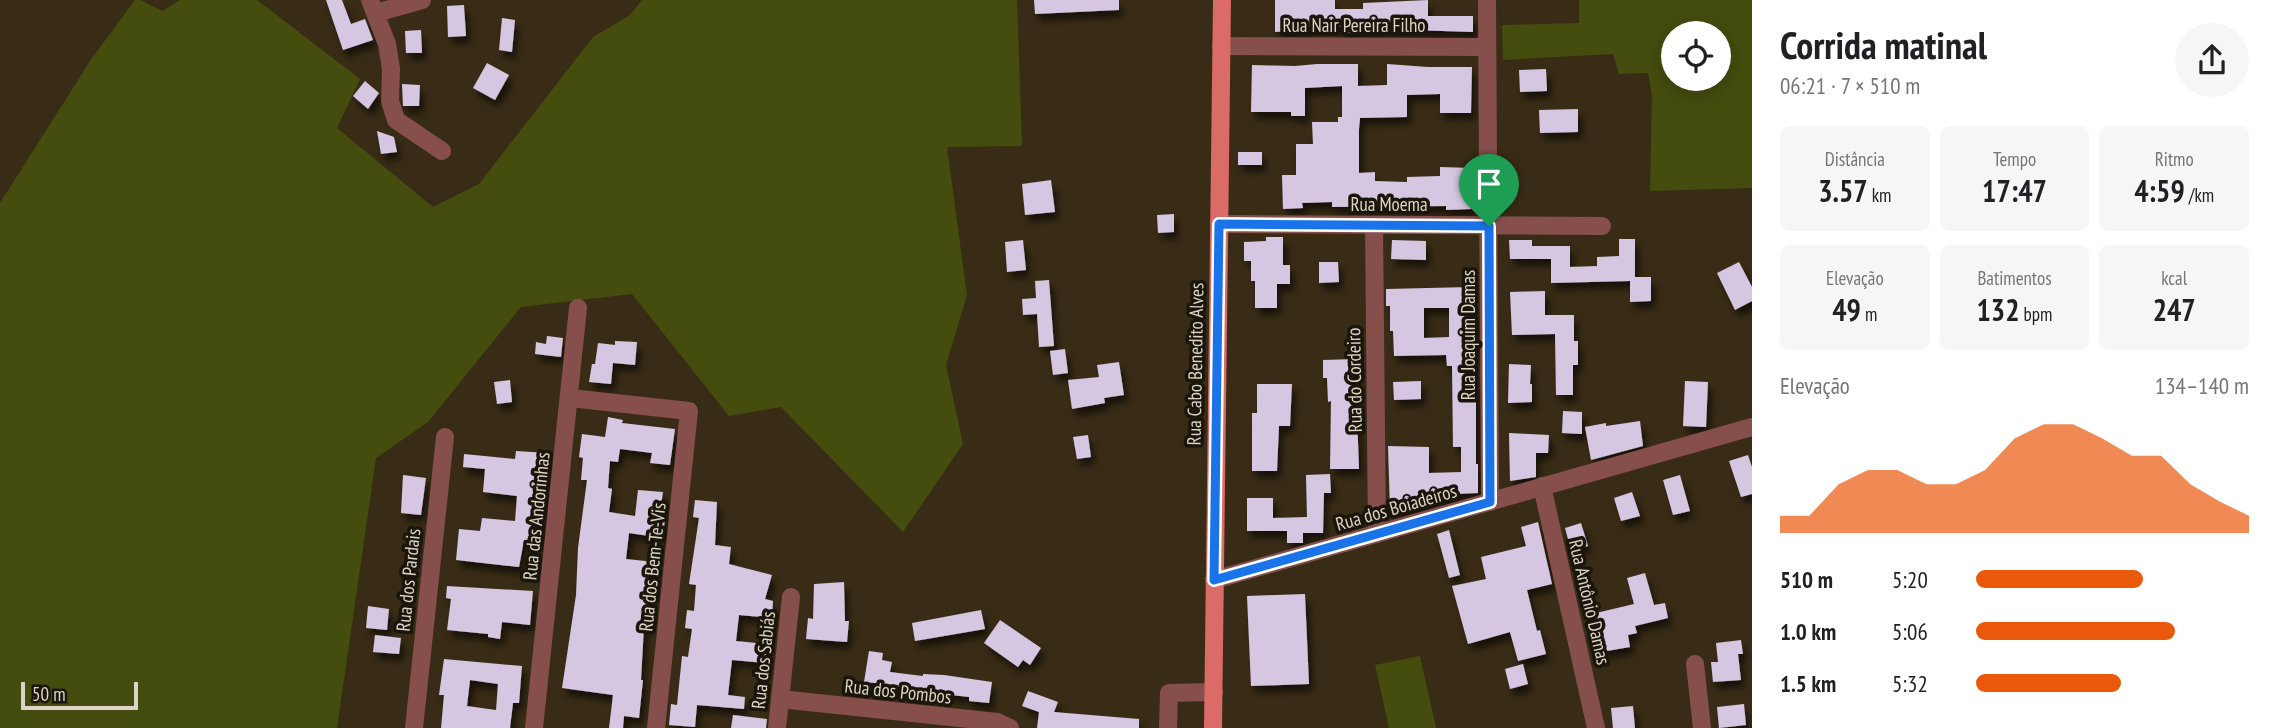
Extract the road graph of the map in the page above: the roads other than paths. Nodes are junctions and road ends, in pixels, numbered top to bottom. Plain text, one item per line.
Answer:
1 (422, 0) edge
2 (1222, 0) edge
3 (1487, 0) edge
4 (373, 6) edge
5 (1221, 46) junction
6 (1487, 47) junction
7 (442, 151) dead end
8 (1219, 224) junction
9 (1374, 225) junction
10 (1489, 226) junction
11 (1602, 226) dead end
12 (578, 308) dead end
13 (570, 398) junction
14 (1752, 427) edge
15 (445, 437) dead end
16 (1542, 486) junction
17 (1490, 502) junction
18 (1377, 534) junction
19 (1214, 580) junction
20 (791, 597) dead end
21 (1695, 664) dead end
22 (1214, 692) junction
23 (780, 699) junction
24 (896, 720) edge
25 (414, 728) edge
26 (534, 728) edge
27 (656, 728) edge
28 (777, 728) edge
29 (1010, 728) edge
30 (1168, 728) edge
31 (1213, 728) edge
32 (1596, 728) edge
33 (1702, 728) edge

1 - 4 street
2 - 5 main road, Rua Cabo Benedito Alves
3 - 6 street, Rua Joaquim Damas
4 - 7 street
5 - 6 street, Rua Nair Pereira Filho
5 - 8 main road, Rua Cabo Benedito Alves
6 - 10 street, Rua Joaquim Damas
8 - 9 street, Rua Moema
8 - 19 main road, Rua Cabo Benedito Alves
9 - 10 street, Rua Moema
9 - 18 street, Rua do Cordeiro
10 - 11 street, Rua Moema
10 - 17 street, Rua Joaquim Damas
12 - 13 street, Rua das Andorinhas
13 - 26 street, Rua das Andorinhas
13 - 27 street, Rua dos Bem-Te-Vis
14 - 16 street, Rua dos Boiadeiros
15 - 25 street, Rua dos Pardais
16 - 17 street, Rua dos Boiadeiros
16 - 32 street, Rua Antônio Damas
17 - 18 street, Rua dos Boiadeiros
18 - 19 street, Rua dos Boiadeiros
19 - 22 main road, Rua Cabo Benedito Alves
20 - 23 street, Rua dos Sabiás
21 - 33 street
22 - 30 street
22 - 31 main road, Rua Cabo Benedito Alves
23 - 24 street, Rua dos Pombos
23 - 28 street, Rua dos Sabiás
24 - 29 street, Rua dos Pombos

